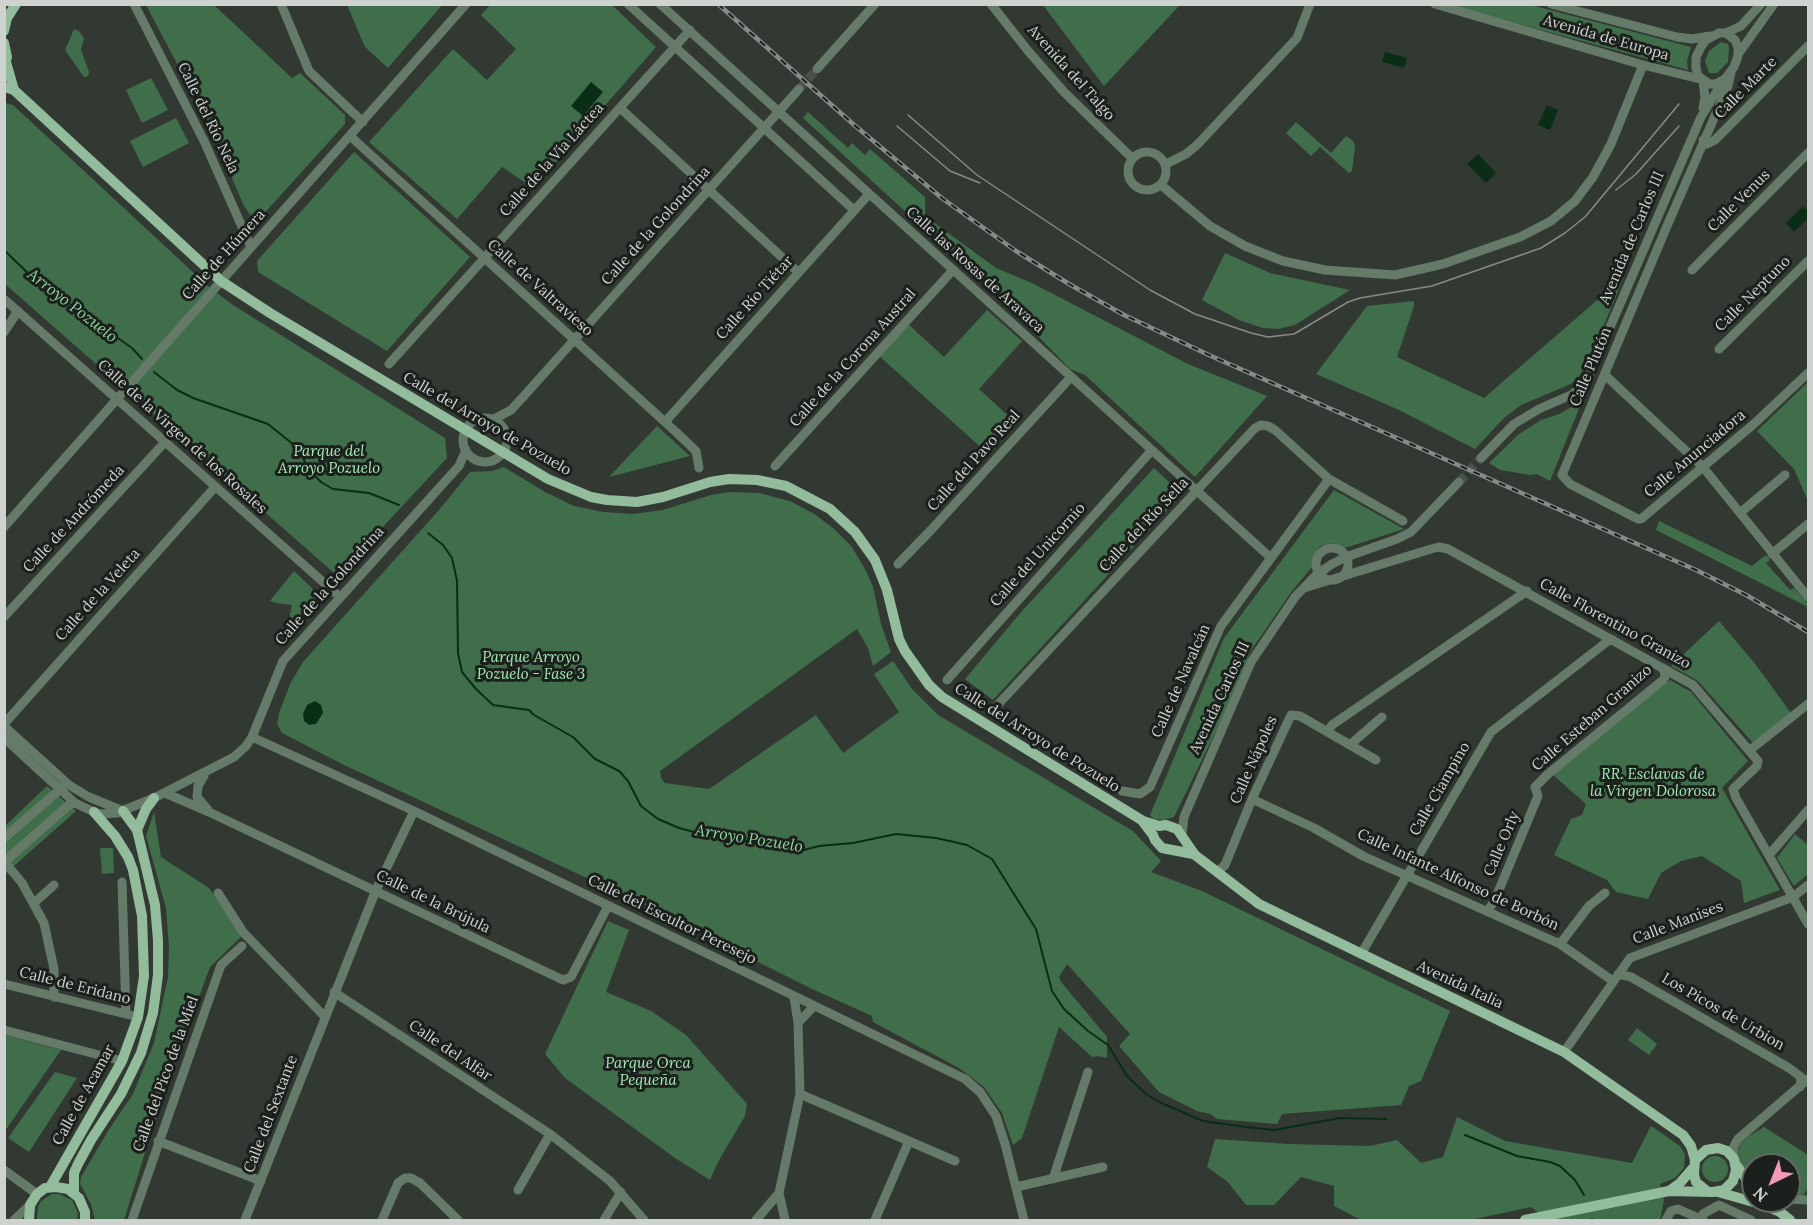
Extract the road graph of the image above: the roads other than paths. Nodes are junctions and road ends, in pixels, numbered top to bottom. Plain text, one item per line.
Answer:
1 (134, 4) edge
2 (281, 4) edge
3 (466, 4) edge
4 (628, 4) edge
5 (660, 4) edge
6 (875, 4) edge
7 (991, 4) edge
8 (1310, 4) edge
9 (1435, 4) edge
10 (1551, 4) edge
11 (1761, 4) edge
12 (1774, 4) edge
13 (15, 5) edge
14 (4, 14) edge
15 (690, 30) junction
16 (4, 31) edge
17 (1726, 33) junction
18 (1710, 36) junction
19 (4, 43) edge
20 (1809, 46) edge
21 (675, 47) junction
22 (1738, 53) junction
23 (5, 64) edge
24 (1643, 65) junction
25 (817, 69) tunnel mouth
26 (1731, 72) junction
27 (1701, 80) junction
28 (1723, 81) junction
29 (9, 88) edge
30 (799, 89) tunnel mouth
31 (620, 108) junction
32 (780, 111) junction
33 (1701, 117) junction
34 (363, 122) junction
35 (765, 128) junction
36 (350, 136) junction
37 (1703, 140) junction
38 (1809, 153) edge
39 (1132, 158) junction
40 (1166, 164) junction
41 (1161, 185) junction
42 (709, 189) junction
43 (869, 194) junction
44 (854, 210) junction
45 (251, 247) junction
46 (484, 257) junction
47 (1809, 261) edge
48 (952, 270) junction
49 (1692, 270) dead end
50 (798, 272) junction
51 (221, 281) junction
52 (4, 299) edge
53 (18, 310) junction
54 (4, 332) edge
55 (574, 339) junction
56 (1719, 349) dead end
57 (389, 364) dead end
58 (1809, 373) edge
59 (1605, 375) junction
60 (1071, 377) junction
61 (117, 399) junction
62 (510, 411) junction
63 (494, 419) junction
64 (665, 422) junction
65 (504, 428) junction
66 (466, 429) junction
67 (165, 442) junction
68 (466, 450) junction
69 (1152, 450) junction
70 (504, 452) junction
71 (1481, 458) tunnel mouth
72 (477, 460) junction
73 (459, 466) junction
74 (775, 466) dead end
75 (1702, 466) junction
76 (699, 468) dead end
77 (1562, 475) joint
78 (1785, 475) dead end
79 (1329, 478) junction
80 (1459, 482) tunnel mouth
81 (215, 487) junction
82 (1197, 491) junction
83 (1740, 513) junction
84 (1403, 521) dead end
85 (1809, 524) edge
86 (4, 527) edge
87 (1772, 554) junction
88 (1346, 557) junction
89 (1271, 558) junction
90 (898, 564) dead end
91 (1319, 572) junction
92 (1335, 580) junction
93 (1304, 588) junction
94 (1527, 591) junction
95 (340, 597) junction
96 (1809, 597) edge
97 (4, 617) edge
98 (1613, 640) junction
99 (1664, 670) junction
100 (947, 680) dead end
101 (1809, 704) edge
102 (991, 712) dead end
103 (1382, 717) dead end
104 (4, 725) edge
105 (1328, 731) junction
106 (252, 737) junction
107 (4, 738) edge
108 (1351, 744) junction
109 (1750, 750) junction
110 (1376, 760) dead end
111 (208, 772) junction
112 (69, 785) junction
113 (1535, 787) joint
114 (59, 790) junction
115 (1122, 791) dead end
116 (165, 793) junction
117 (154, 798) junction
118 (1252, 799) junction
119 (75, 803) junction
120 (121, 810) junction
121 (1809, 810) edge
122 (414, 811) junction
123 (209, 812) junction
124 (94, 813) joint
125 (1184, 817) junction
126 (104, 818) junction
127 (1161, 829) junction
128 (137, 830) junction
129 (4, 838) edge
130 (1182, 842) junction
131 (1769, 855) junction
132 (5, 862) edge
133 (1221, 869) junction
134 (1407, 875) junction
135 (122, 882) dead end
136 (54, 885) dead end
137 (1809, 885) edge
138 (376, 890) junction
139 (218, 893) dead end
140 (1605, 893) dead end
141 (1792, 897) junction
142 (34, 903) junction
143 (608, 906) junction
144 (1487, 911) junction
145 (1809, 924) edge
146 (1560, 944) junction
147 (242, 946) dead end
148 (1361, 954) junction
149 (1616, 978) junction
150 (4, 984) edge
151 (334, 992) junction
152 (54, 996) junction
153 (794, 997) junction
154 (814, 1006) junction
155 (132, 1015) junction
156 (325, 1017) junction
157 (798, 1023) junction
158 (4, 1030) edge
159 (1564, 1052) junction
160 (122, 1061) junction
161 (1088, 1072) dead end
162 (1809, 1079) edge
163 (1800, 1086) junction
164 (800, 1094) junction
165 (550, 1134) junction
166 (1683, 1135) junction
167 (158, 1141) junction
168 (909, 1141) junction
169 (1713, 1149) junction
170 (955, 1161) dead end
171 (1735, 1161) junction
172 (1694, 1164) junction
173 (1103, 1167) dead end
174 (4, 1170) edge
175 (1741, 1170) edge
176 (1053, 1179) junction
177 (261, 1181) junction
178 (50, 1187) junction
179 (1016, 1187) junction
180 (518, 1190) dead end
181 (1669, 1191) junction
182 (1713, 1191) junction
183 (621, 1192) junction
184 (74, 1193) junction
185 (779, 1193) junction
186 (37, 1194) junction
187 (1741, 1198) edge
188 (30, 1205) junction
189 (1702, 1220) edge
190 (14, 1221) edge
191 (29, 1221) edge
192 (85, 1221) edge
193 (132, 1221) edge
194 (245, 1221) edge
195 (382, 1221) edge
196 (458, 1221) edge
197 (603, 1221) edge
198 (644, 1221) edge
199 (756, 1221) edge
200 (785, 1221) edge
201 (876, 1221) edge
202 (1024, 1221) edge
203 (1525, 1221) edge
204 (1666, 1221) edge
205 (1751, 1221) edge

1 - 45 street, Calle del Río Nela
2 - 34 street
3 - 34 street, Calle de Húmera
4 - 21 street
5 - 15 street, Calle las Rosas de Aravaca
6 - 25 street
7 - 39 street, Avenida del Talgo
8 - 40 street
9 - 24 street, Avenida de Europa
10 - 18 street, Avenida de Europa
11 - 17 street
12 - 22 street
13 - 14 main road
13 - 16 main road
15 - 21 street, Calle de la Vía Láctea
15 - 32 street, Calle las Rosas de Aravaca
17 - 18 street
17 - 22 street
18 - 27 street
19 - 23 main road, Calle del Arroyo de Pozuelo
20 - 37 street, Calle Marte
21 - 31 street, Calle de la Vía Láctea
21 - 35 street
22 - 26 street
23 - 29 main road, Calle del Arroyo de Pozuelo
24 - 27 street, Avenida de Europa
24 - 41 street
26 - 28 street
26 - 37 street, Calle Plutón
27 - 28 street
27 - 33 street, Avenida de Carlos III
28 - 33 street, Avenida de Carlos III
29 - 51 main road, Calle del Arroyo de Pozuelo
30 - 32 street, Calle de la Golondrina
31 - 42 street
31 - 46 street, Calle de la Vía Láctea
32 - 35 street, Calle de la Golondrina
32 - 43 street, Calle las Rosas de Aravaca
33 - 71 street, Avenida de Carlos III
34 - 36 street, Calle de Húmera
35 - 42 street, Calle de la Golondrina
35 - 44 street
36 - 45 street, Calle de Húmera
36 - 46 street, Calle de Valtravieso
37 - 59 street, Calle Plutón
38 - 49 street, Calle Venus
39 - 40 street
39 - 41 street
40 - 41 street
42 - 50 street
42 - 55 street, Calle de la Golondrina
43 - 44 street, Calle Río Tiétar
43 - 48 street, Calle las Rosas de Aravaca
44 - 50 street, Calle Río Tiétar
45 - 51 street, Calle de Húmera
46 - 55 street, Calle de Valtravieso
46 - 57 street, Calle de la Vía Láctea
47 - 56 street, Calle Neptuno
48 - 60 street, Calle las Rosas de Aravaca
48 - 74 street, Calle de la Corona Austral
50 - 64 street, Calle Río Tiétar
51 - 61 street, Calle de Húmera
51 - 66 main road, Calle del Arroyo de Pozuelo
52 - 53 street, Calle de la Virgen de los Rosales
53 - 54 street
53 - 61 street, Calle de la Virgen de los Rosales
55 - 62 street, Calle de la Golondrina
55 - 64 street, Calle de Valtravieso
58 - 75 street, Calle Anunciadora
59 - 75 street
59 - 77 street, Calle Plutón
60 - 69 street, Calle las Rosas de Aravaca
60 - 90 street, Calle del Pavo Real
61 - 67 street, Calle de la Virgen de los Rosales
61 - 86 street, Calle de Húmera
62 - 63 street, Calle de la Golondrina
62 - 65 street, Calle de la Golondrina
63 - 65 street
63 - 66 street, Calle de la Golondrina
64 - 76 street, Calle de Valtravieso
65 - 70 street, Calle de la Golondrina
66 - 68 street
66 - 70 main road, Calle del Arroyo de Pozuelo
67 - 81 street, Calle de la Virgen de los Rosales
67 - 97 street, Calle de Andrómeda
68 - 72 street
68 - 73 street, Calle de la Golondrina
69 - 82 street, Calle las Rosas de Aravaca
69 - 100 street, Calle del Unicornio
70 - 72 street, Calle de la Golondrina
70 - 127 main road, Calle del Arroyo de Pozuelo
72 - 73 street, Calle de la Golondrina
73 - 95 street, Calle de la Golondrina
75 - 77 street, Calle Anunciadora
75 - 83 street
78 - 83 street
79 - 82 street, Calle del Río Sella
79 - 84 street
79 - 89 street, Calle de Navalcán
80 - 88 street, Avenida Carlos III
81 - 95 street, Calle de la Virgen de los Rosales
81 - 104 street, Calle de la Veleta
82 - 89 street, Calle las Rosas de Aravaca
82 - 102 street, Calle del Río Sella
83 - 87 street
85 - 87 street
87 - 96 street
88 - 91 street, Avenida Carlos III
88 - 91 street, Avenida Carlos III
88 - 92 street
89 - 115 street, Calle de Navalcán
91 - 92 street
91 - 93 street, Avenida Carlos III
92 - 93 street
92 - 94 street, Calle Florentino Granizo
93 - 125 street, Avenida Carlos III
94 - 98 street, Calle Florentino Granizo
94 - 105 street
95 - 106 street, Calle de la Golondrina
98 - 99 street, Calle Florentino Granizo
98 - 134 street, Calle Ciampino
99 - 109 street, Calle Florentino Granizo
99 - 113 street, Calle Esteban Granizo
101 - 109 street
103 - 108 street
104 - 112 street
105 - 108 street, Calle Nápoles
105 - 118 street, Calle Nápoles
106 - 111 street, Calle de la Golondrina
106 - 122 street, Calle del Escultor Peresejo
107 - 114 street
108 - 110 street, Calle Nápoles
109 - 131 street
111 - 116 street, Calle de la Golondrina
111 - 123 street
112 - 114 street
112 - 120 street
113 - 144 street, Calle Orly
114 - 119 street
114 - 129 street
116 - 117 street, Calle de la Golondrina
116 - 123 street, Calle de la Brújula
117 - 120 street, Calle de la Golondrina
117 - 128 main road
118 - 133 street, Calle Nápoles
118 - 134 street, Calle Infante Alfonso de Borbón
119 - 124 street
119 - 132 street
120 - 126 street, Calle de la Golondrina
120 - 128 main road, Calle de Acamar
121 - 131 street
122 - 138 street, Calle del Sextante
122 - 143 street, Calle del Escultor Peresejo
123 - 138 street, Calle de la Brújula
124 - 126 main road, Calle de Acamar
125 - 127 street
125 - 130 street, Avenida Carlos III
126 - 155 main road, Calle de Acamar
127 - 130 main road
127 - 130 main road
128 - 184 main road, Calle de Acamar
130 - 133 main road, Avenida Italia
131 - 141 street
132 - 142 street
133 - 148 main road, Avenida Italia
134 - 144 street, Calle Infante Alfonso de Borbón
134 - 148 street, Calle Ciampino
135 - 155 street, Calle de Acamar
136 - 142 street
137 - 141 street, Calle Manises
138 - 143 street, Calle de la Brújula
138 - 151 street, Calle del Sextante
139 - 156 street
140 - 146 street
141 - 145 street
141 - 149 street, Calle Manises
142 - 152 street
143 - 153 street, Calle del Escultor Peresejo
144 - 146 street, Calle Infante Alfonso de Borbón
146 - 149 street, Calle Infante Alfonso de Borbón
147 - 167 street, Calle del Pico de la Miel
148 - 159 main road, Avenida Italia
149 - 159 street, Calle Manises
149 - 163 street, Los Picos de Urbion
150 - 152 street, Calle de Eridano
151 - 156 street, Calle del Sextante
151 - 165 street, Calle del Alfar
152 - 155 street, Calle de Eridano
153 - 154 street, Calle del Escultor Peresejo
153 - 157 street
154 - 157 street
154 - 179 street, Calle del Escultor Peresejo
155 - 160 main road, Calle de Acamar
156 - 177 street, Calle del Sextante
157 - 164 street
158 - 160 street
159 - 166 main road, Avenida Italia
160 - 178 main road, Calle de Acamar
161 - 176 street
162 - 163 street
163 - 171 street
164 - 168 street
164 - 185 street
165 - 180 street
165 - 183 street, Calle del Alfar
166 - 169 main road
166 - 172 main road, Avenida Italia
167 - 177 street
167 - 193 street, Calle del Pico de la Miel
168 - 170 street
168 - 201 street
169 - 171 main road
169 - 172 main road
171 - 175 main road
171 - 182 main road
172 - 181 main road
172 - 182 main road
173 - 176 street
174 - 186 street
176 - 179 street
177 - 194 street, Calle del Sextante
178 - 184 main road
178 - 186 main road
179 - 202 street, Calle del Escultor Peresejo
181 - 182 main road
181 - 203 main road
182 - 187 main road
183 - 197 street
183 - 198 street, Calle del Alfar
184 - 192 main road
185 - 199 street
185 - 200 street
186 - 188 main road
188 - 190 street
188 - 191 main road
189 - 204 street
189 - 205 street
195 - 196 street

